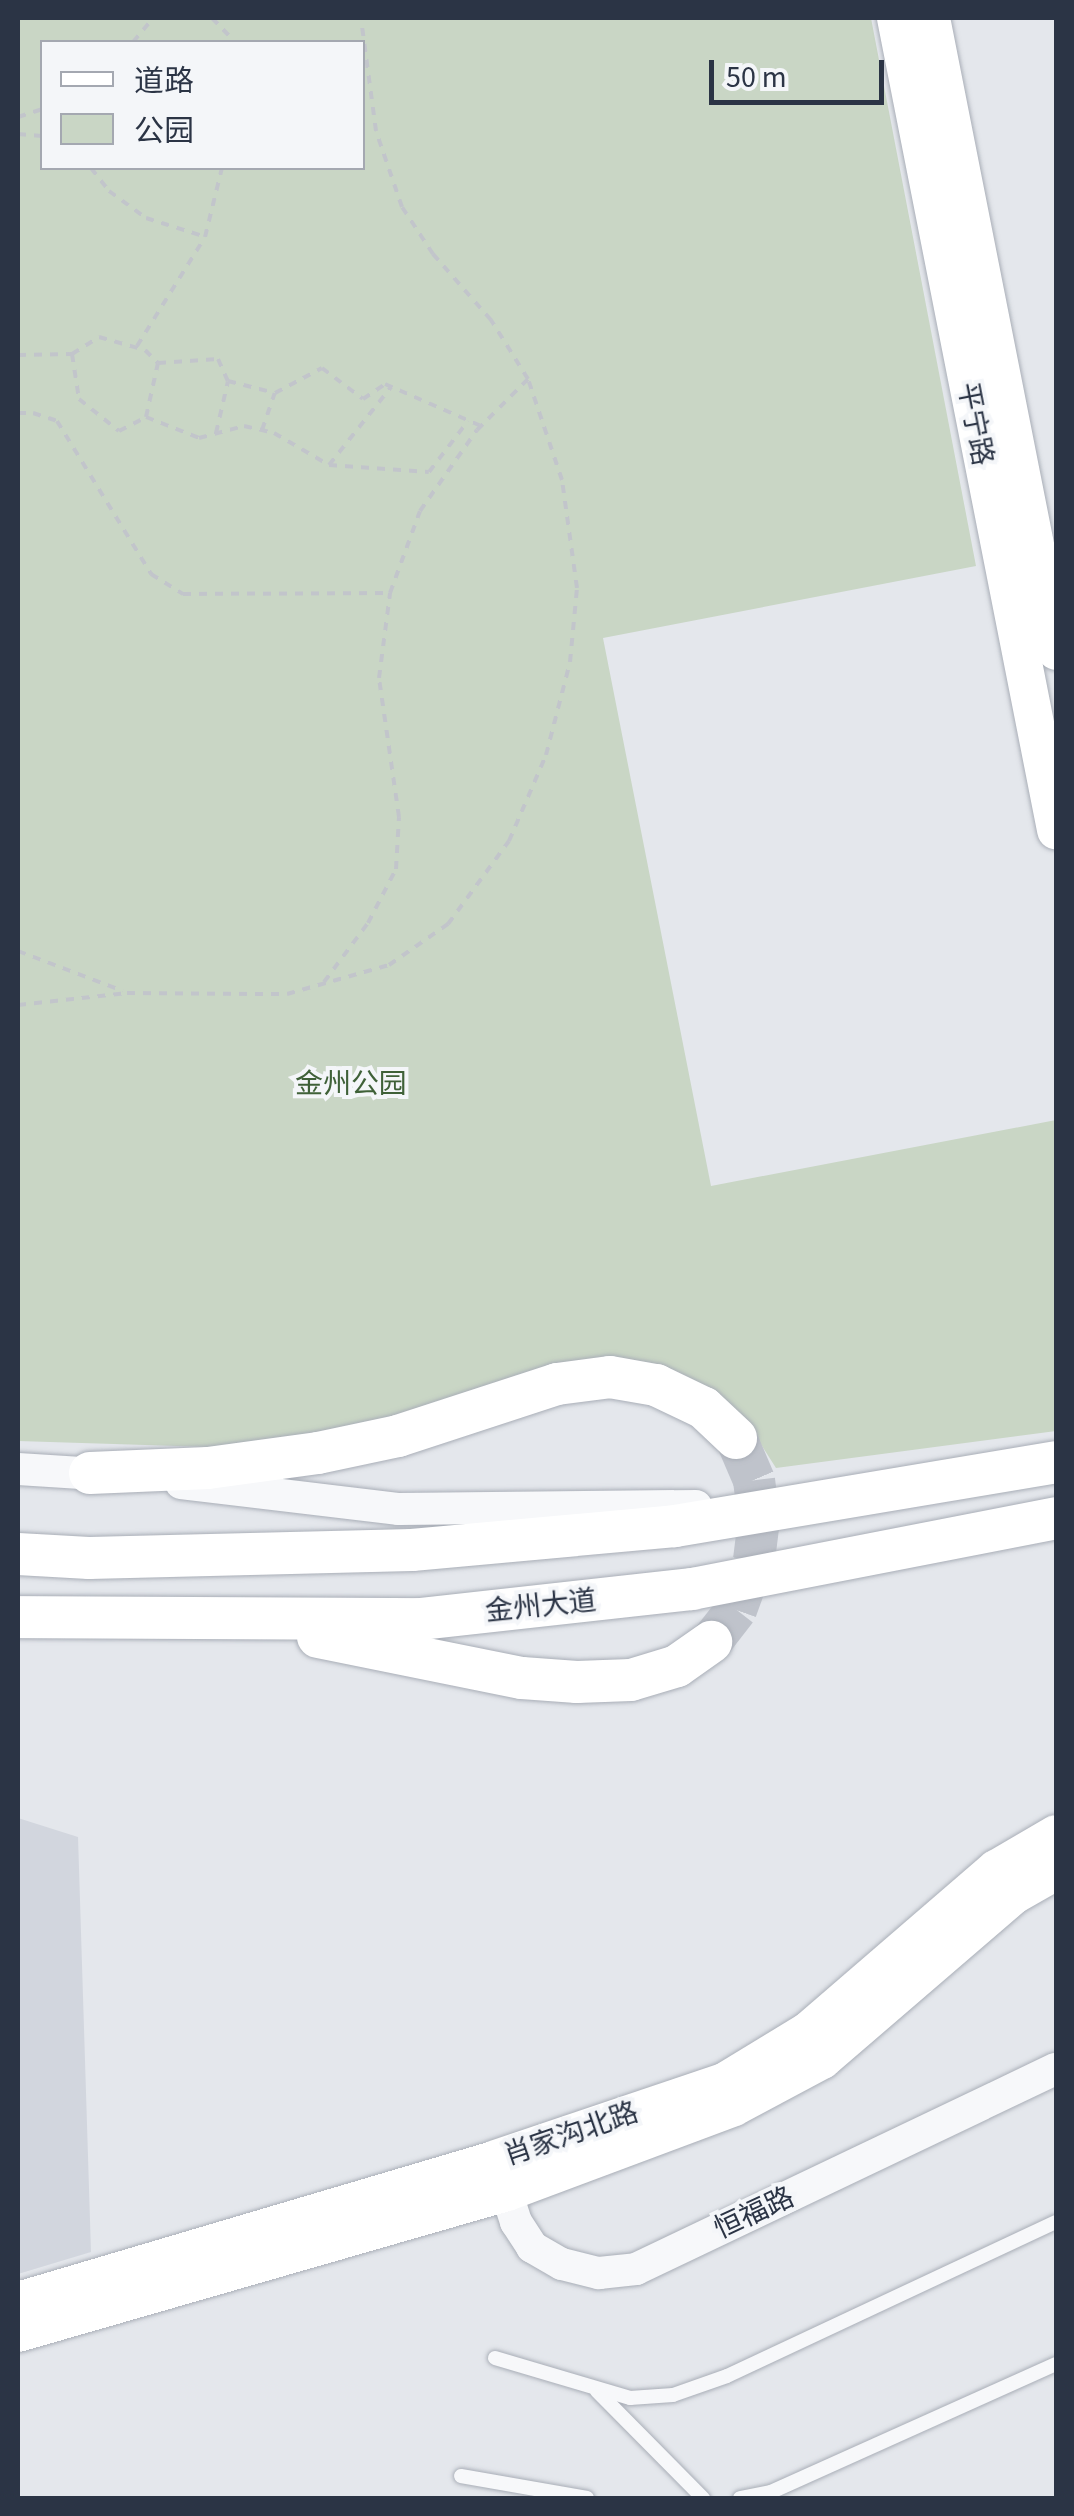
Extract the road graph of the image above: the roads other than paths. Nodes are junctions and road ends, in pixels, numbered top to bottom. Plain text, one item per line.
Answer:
1 (896, 18) edge
2 (930, 18) edge
3 (1056, 651) edge
4 (1056, 830) edge
5 (736, 1438) tunnel mouth
6 (1056, 1462) edge
7 (18, 1469) edge
8 (90, 1472) junction
9 (808, 1504) junction
10 (1056, 1518) edge
11 (18, 1554) edge
12 (18, 1617) edge
13 (230, 1620) junction
14 (711, 1642) tunnel mouth
15 (1056, 1834) edge
16 (1056, 1871) edge
17 (1056, 2070) edge
18 (502, 2176) junction
19 (1056, 2222) edge
20 (18, 2301) edge
21 (18, 2333) edge
22 (495, 2358) dead end
23 (1056, 2364) edge
24 (594, 2387) junction
25 (461, 2476) dead end
26 (587, 2498) edge
27 (703, 2498) edge
28 (740, 2498) edge

1 - 4 main road, 平宁路
2 - 3 main road, 平宁路
5 - 8 main road
6 - 9 main road
7 - 8 street
8 - 9 street
9 - 11 main road
10 - 13 main road, 金州大道
12 - 13 main road, 金州大道
13 - 14 main road
15 - 18 main road, 肖家沟北路
16 - 18 main road, 肖家沟北路
17 - 18 street, 恒福路
18 - 20 main road, 肖家沟北路
18 - 21 main road, 肖家沟北路
19 - 24 lane
22 - 24 lane
23 - 28 lane
24 - 27 lane
25 - 26 lane

